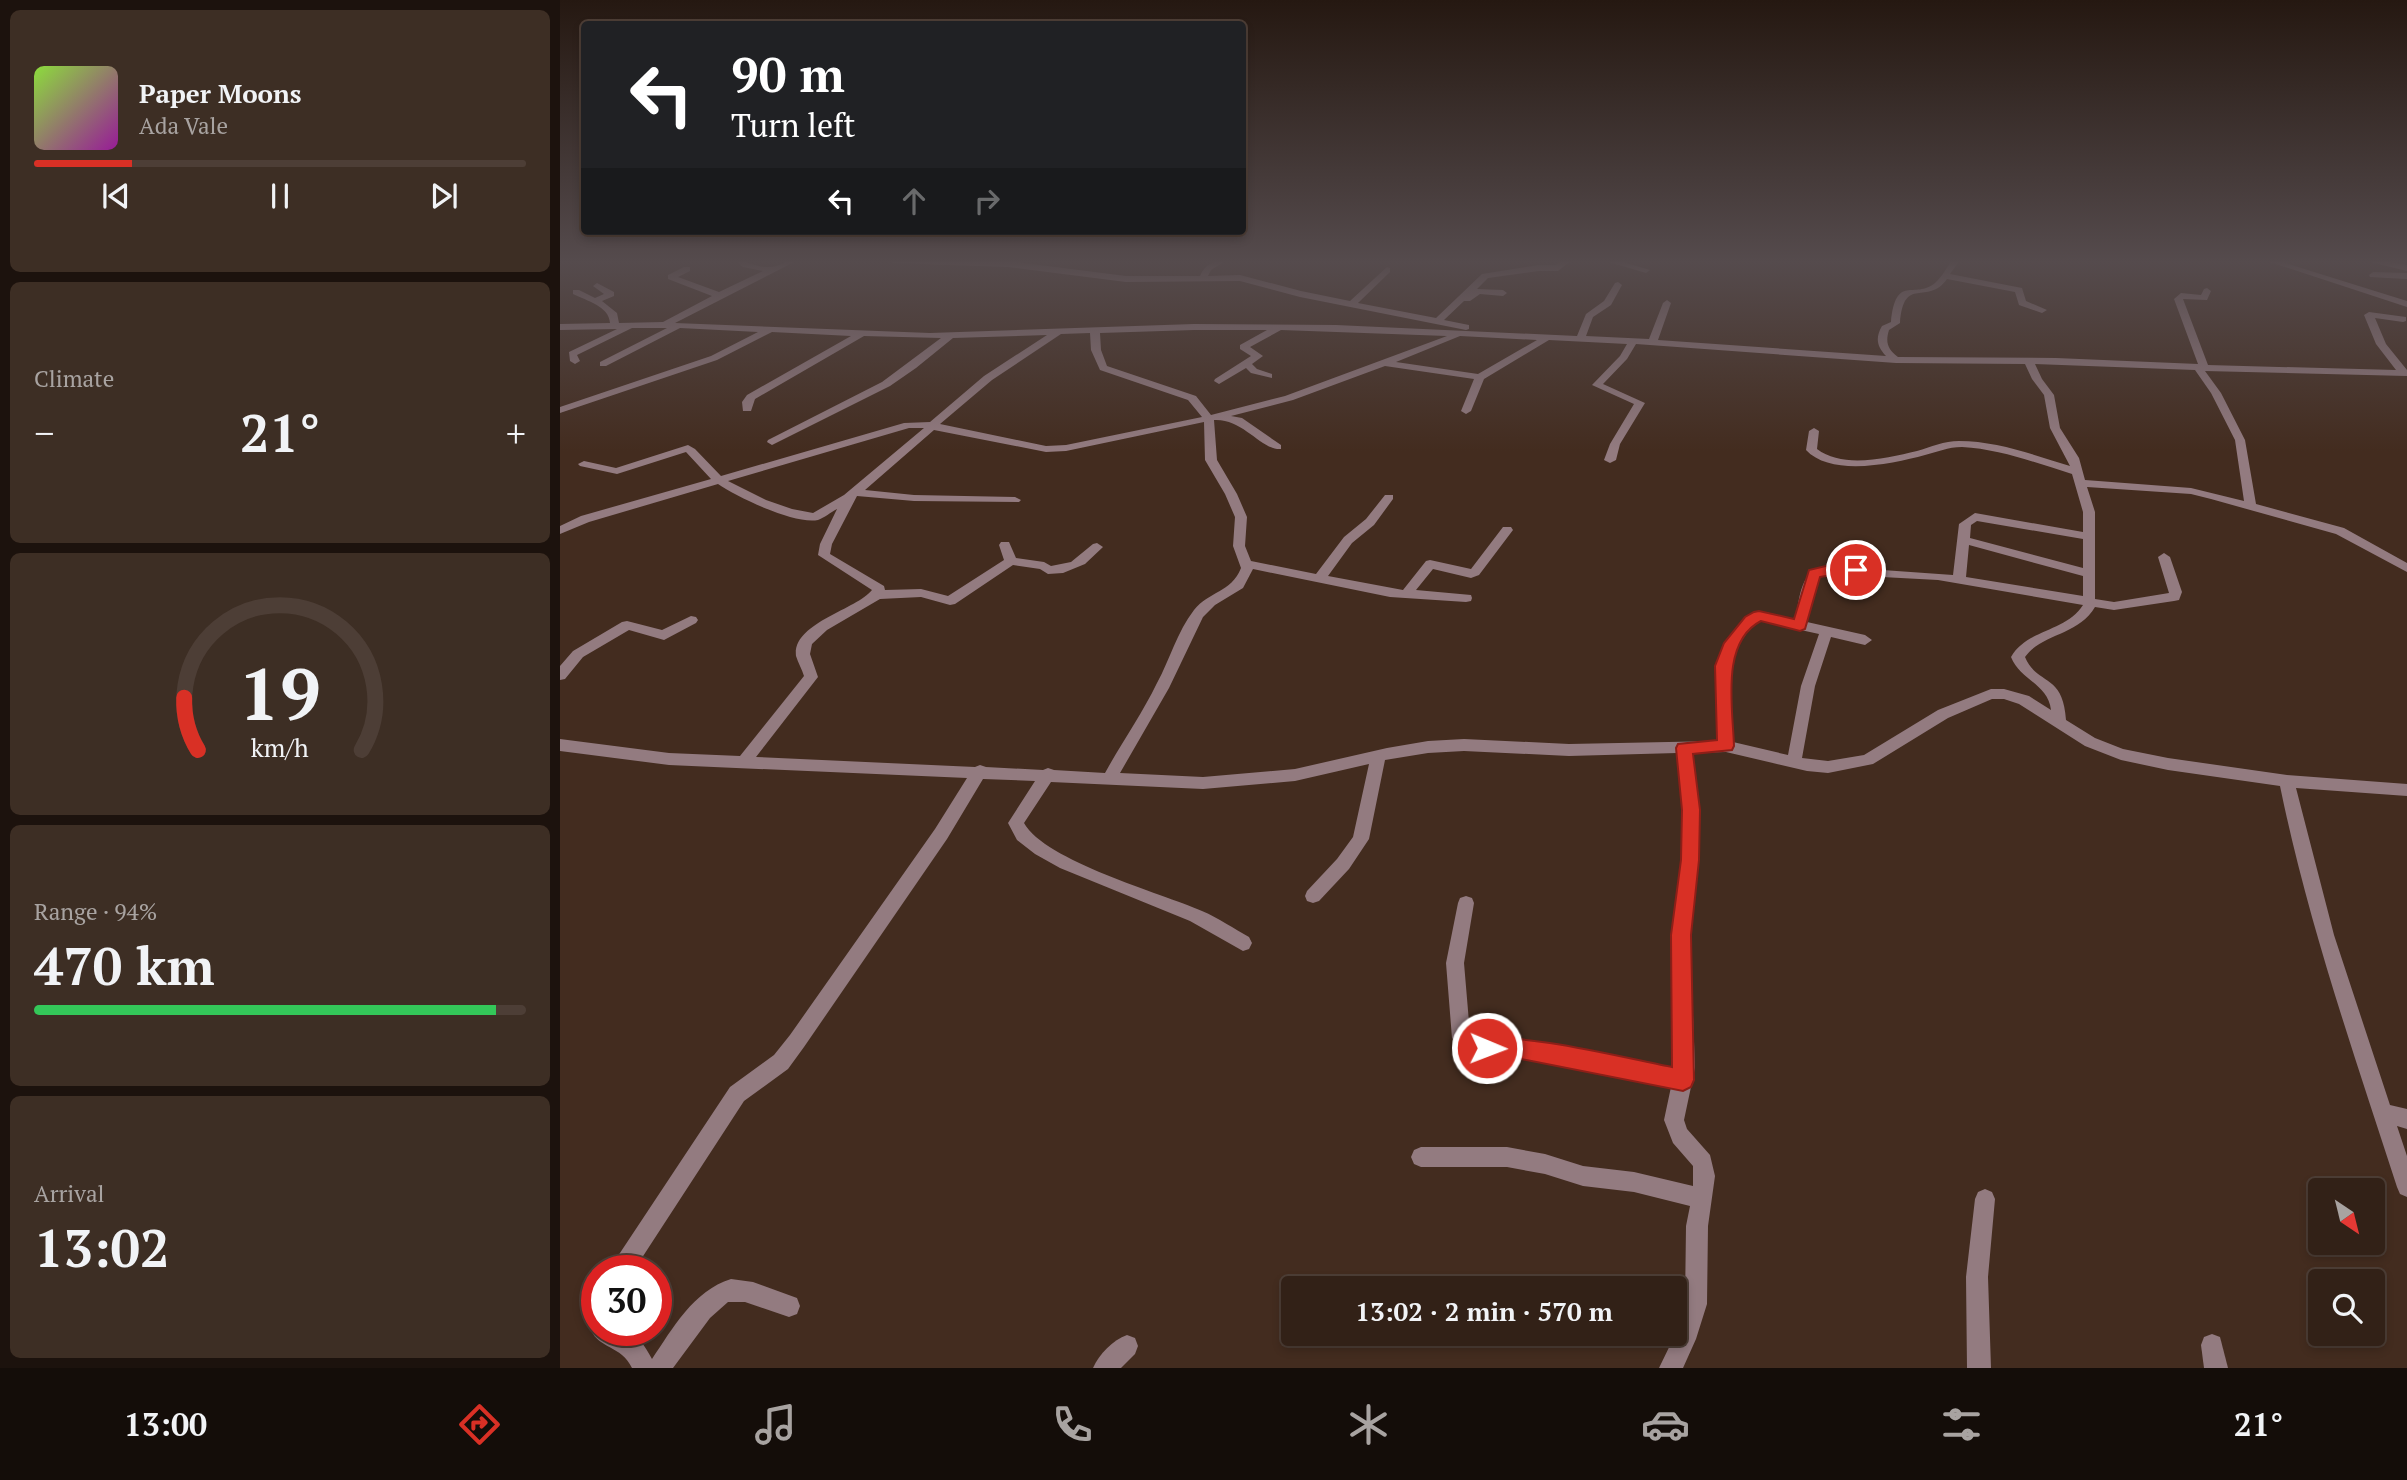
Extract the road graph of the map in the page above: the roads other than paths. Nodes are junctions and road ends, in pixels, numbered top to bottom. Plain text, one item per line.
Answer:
1 (632, 324) junction
2 (1447, 324) edge
3 (1586, 324) edge
4 (1659, 324) edge
5 (1893, 324) edge
6 (2186, 324) edge
7 (2373, 324) edge
8 (615, 325) joint
9 (664, 325) joint
10 (679, 325) junction
11 (560, 327) edge
12 (1279, 327) junction
13 (770, 329) junction
14 (1096, 330) junction
15 (1460, 330) junction
16 (1058, 332) junction
17 (862, 333) junction
18 (950, 336) junction
19 (1547, 338) junction
20 (1580, 339) junction
21 (1633, 341) junction
22 (1652, 343) junction
23 (1896, 360) junction
24 (575, 361) dead end
25 (2029, 361) junction
26 (1384, 362) junction
27 (603, 364) dead end
28 (1247, 365) junction
29 (2201, 368) junction
30 (2406, 373) edge
31 (1268, 376) dead end
32 (1480, 377) junction
33 (1219, 381) dead end
34 (747, 409) dead end
35 (560, 410) edge
36 (1466, 411) dead end
37 (1208, 419) junction
38 (1814, 430) dead end
39 (772, 442) dead end
40 (1277, 447) dead end
41 (1610, 460) dead end
42 (584, 464) dead end
43 (2079, 477) junction
44 (852, 494) junction
45 (1389, 497) dead end
46 (1015, 500) dead end
47 (2251, 507) junction
48 (560, 530) edge
49 (1507, 530) dead end
50 (2090, 536) junction
51 (1963, 540) junction
52 (1005, 545) dead end
53 (1097, 547) dead end
54 (2164, 557) dead end
55 (1011, 561) junction
56 (1246, 564) junction
57 (2407, 568) edge
58 (2088, 573) junction
59 (1319, 579) junction
60 (1959, 579) junction
61 (1406, 594) junction
62 (877, 595) junction
63 (1466, 598) dead end
64 (2091, 602) junction
65 (691, 620) dead end
66 (1800, 625) junction
67 (1826, 632) junction
68 (1865, 640) dead end
69 (560, 675) edge
70 (2059, 722) junction
71 (560, 745) edge
72 (1726, 746) junction
73 (1684, 748) junction
74 (1378, 757) junction
75 (744, 762) junction
76 (1794, 762) junction
77 (980, 771) junction
78 (1048, 774) junction
79 (1110, 778) junction
80 (2287, 781) junction
81 (2407, 790) edge
82 (1313, 896) dead end
83 (1466, 903) dead end
84 (1243, 943) dead end
85 (1683, 1080) junction
86 (2383, 1113) junction
87 (2407, 1119) edge
88 (1421, 1157) dead end
89 (2407, 1187) edge
90 (1701, 1198) junction
91 (1985, 1199) dead end
92 (632, 1255) edge
93 (789, 1306) dead end
94 (2212, 1345) dead end
95 (630, 1346) edge
96 (1127, 1346) dead end
97 (643, 1368) edge
98 (659, 1368) edge
99 (1105, 1368) edge
100 (1672, 1368) edge
101 (1979, 1368) edge
102 (2216, 1368) edge

1 - 8 street
1 - 9 street
1 - 24 street
2 - 15 street
3 - 20 street
4 - 22 street
5 - 23 street
6 - 29 street
7 - 30 street
8 - 11 street
9 - 10 street
10 - 13 street
10 - 27 street
12 - 14 street
12 - 15 street
12 - 28 street
13 - 17 street
13 - 35 street
14 - 16 street
14 - 37 street
15 - 19 street
15 - 26 street
16 - 18 street
16 - 44 street
17 - 18 street
17 - 34 street
18 - 39 street
19 - 20 street
19 - 32 street
20 - 21 street
21 - 22 street
21 - 41 street
22 - 23 street
23 - 25 street
25 - 29 street
25 - 43 street
26 - 32 street
26 - 48 street
28 - 31 street
28 - 33 street
29 - 30 street
29 - 47 street
32 - 36 street
37 - 40 street
37 - 56 street
38 - 43 street
42 - 44 street
43 - 47 street
43 - 50 street
44 - 46 street
44 - 62 street
45 - 59 street
47 - 57 street
49 - 61 street
50 - 51 street
50 - 58 street
51 - 58 street
51 - 60 street
52 - 55 street
53 - 55 street
54 - 64 street
55 - 62 street
56 - 59 street
56 - 79 street
58 - 64 street
59 - 61 street
60 - 64 street
60 - 66 street
61 - 63 street
62 - 75 street
64 - 70 street
65 - 69 street
66 - 67 street
66 - 72 street
67 - 68 street
67 - 76 street
70 - 76 street
70 - 80 street
71 - 75 street
72 - 73 street
72 - 76 street
73 - 74 street
73 - 85 street
74 - 79 street
74 - 82 street
75 - 77 street
77 - 78 street
77 - 92 street
78 - 79 street
78 - 84 street
80 - 81 street
80 - 86 street
83 - 85 street
85 - 90 street
86 - 87 street
86 - 89 street
88 - 90 street
90 - 100 street
91 - 101 street
93 - 98 street
94 - 102 street
95 - 97 street
96 - 99 street

